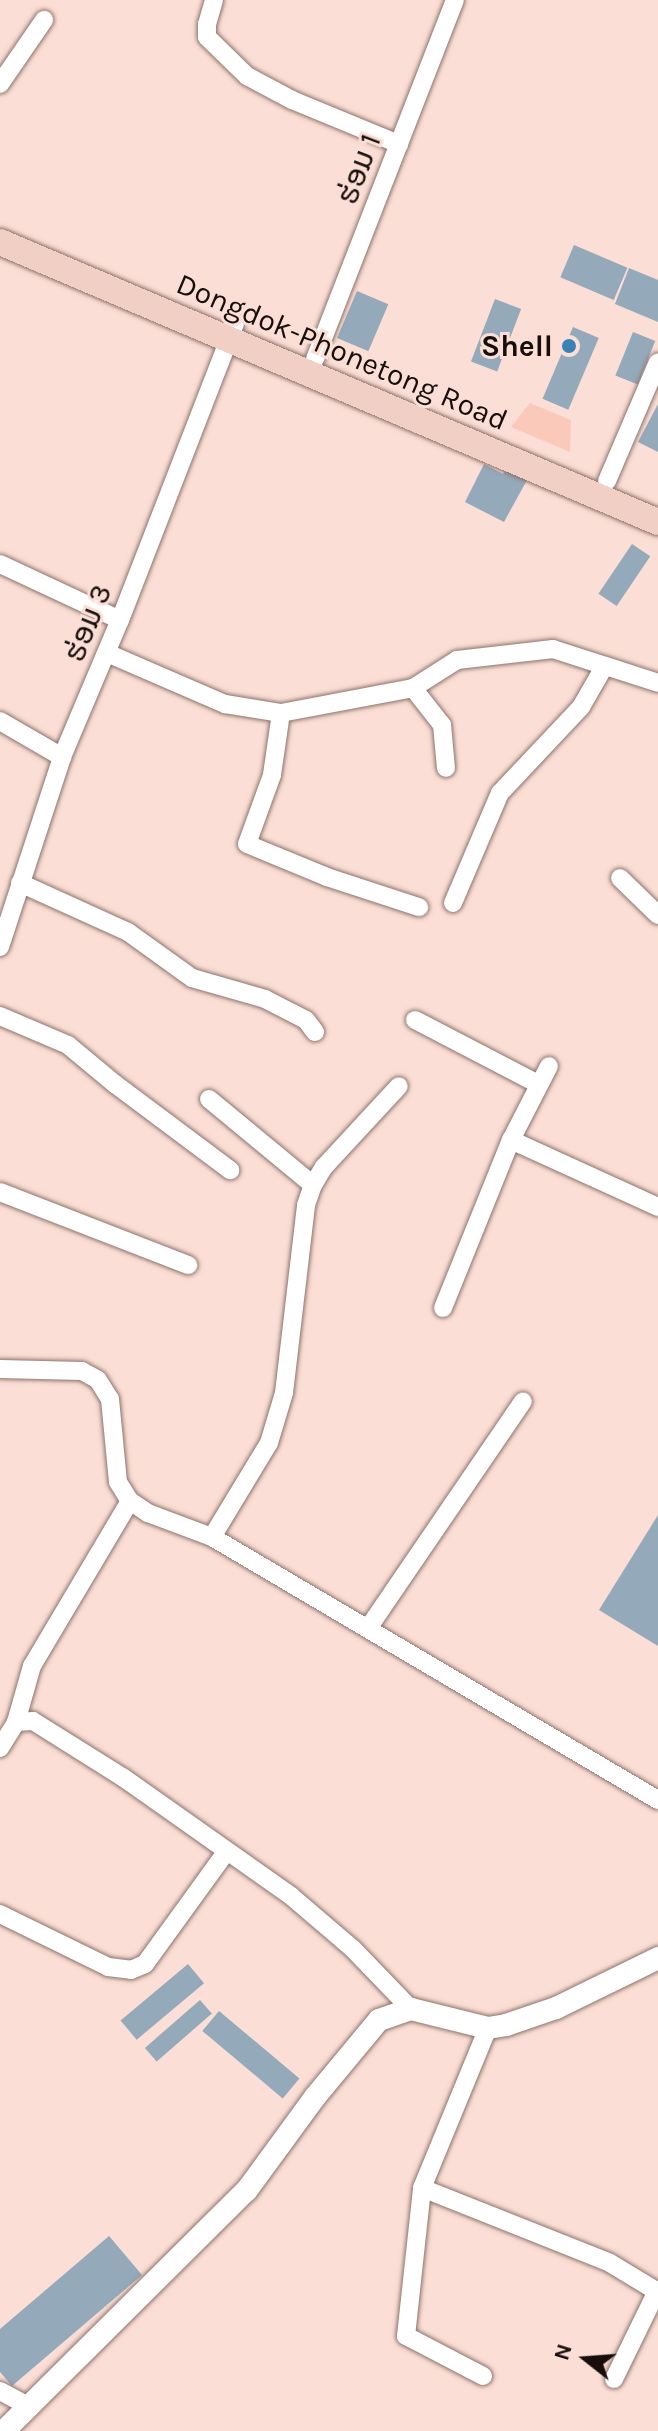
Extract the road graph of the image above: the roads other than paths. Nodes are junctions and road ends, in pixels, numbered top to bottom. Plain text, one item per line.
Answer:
1 (214, 0) edge
2 (455, 0) edge
3 (44, 20) dead end
4 (0, 84) edge
5 (399, 144) junction
6 (0, 224) edge
7 (0, 242) edge
8 (232, 332) junction
9 (315, 359) junction
10 (658, 362) edge
11 (607, 481) junction
12 (658, 503) edge
13 (658, 522) edge
14 (0, 564) edge
15 (120, 620) junction
16 (107, 653) junction
17 (604, 667) junction
18 (658, 683) edge
19 (413, 688) junction
20 (281, 713) junction
21 (0, 721) edge
22 (62, 757) junction
23 (446, 768) dead end
24 (620, 878) dead end
25 (20, 883) junction
26 (453, 903) dead end
27 (419, 907) dead end
28 (658, 915) edge
29 (0, 947) edge
30 (0, 1016) edge
31 (415, 1020) dead end
32 (315, 1032) dead end
33 (549, 1066) dead end
34 (538, 1084) junction
35 (399, 1086) dead end
36 (209, 1099) dead end
37 (511, 1140) junction
38 (230, 1170) dead end
39 (313, 1185) junction
40 (0, 1192) edge
41 (658, 1207) edge
42 (188, 1265) dead end
43 (443, 1308) dead end
44 (0, 1369) edge
45 (523, 1401) dead end
46 (130, 1501) junction
47 (212, 1537) junction
48 (369, 1627) junction
49 (16, 1722) junction
50 (0, 1748) edge
51 (658, 1800) edge
52 (226, 1852) junction
53 (0, 1914) edge
54 (658, 1958) edge
55 (411, 2009) junction
56 (488, 2028) junction
57 (422, 2188) junction
58 (657, 2292) edge
59 (483, 2376) dead end
60 (614, 2379) dead end
61 (0, 2391) edge
62 (28, 2406) junction
63 (4, 2431) edge

1 - 5 street
2 - 5 street, ຮ່ອມ 1
3 - 4 street
5 - 9 street, ຮ່ອມ 1
6 - 8 main road, Dongdok-Phonetong Road
7 - 8 main road, Dongdok-Phonetong Road
8 - 9 main road, Dongdok-Phonetong Road
8 - 13 main road, Dongdok-Phonetong Road
8 - 15 street, ຮ່ອມ 3
9 - 11 main road, Dongdok-Phonetong Road
10 - 11 street
11 - 12 main road, Dongdok-Phonetong Road
14 - 15 street
15 - 16 street, ຮ່ອມ 3
16 - 20 street
16 - 22 street, ຮ່ອມ 3
17 - 18 street
17 - 19 street
17 - 26 street
19 - 20 street
19 - 23 street
20 - 27 street
21 - 22 street
22 - 25 street, ຮ່ອມ 3
24 - 28 street
25 - 29 street, ຮ່ອມ 3
25 - 32 street
30 - 38 street
31 - 34 street
33 - 34 street
34 - 37 street
35 - 39 street
36 - 39 street
37 - 41 street
37 - 43 street
39 - 47 street
40 - 42 street
44 - 46 street
45 - 48 street
46 - 47 street
46 - 49 street
47 - 48 street
48 - 51 street
49 - 50 street
49 - 52 street
52 - 53 street
52 - 55 street
54 - 56 street
55 - 56 street
55 - 62 street
56 - 57 street
57 - 58 street
57 - 59 street
58 - 60 street
61 - 62 street
62 - 63 street

